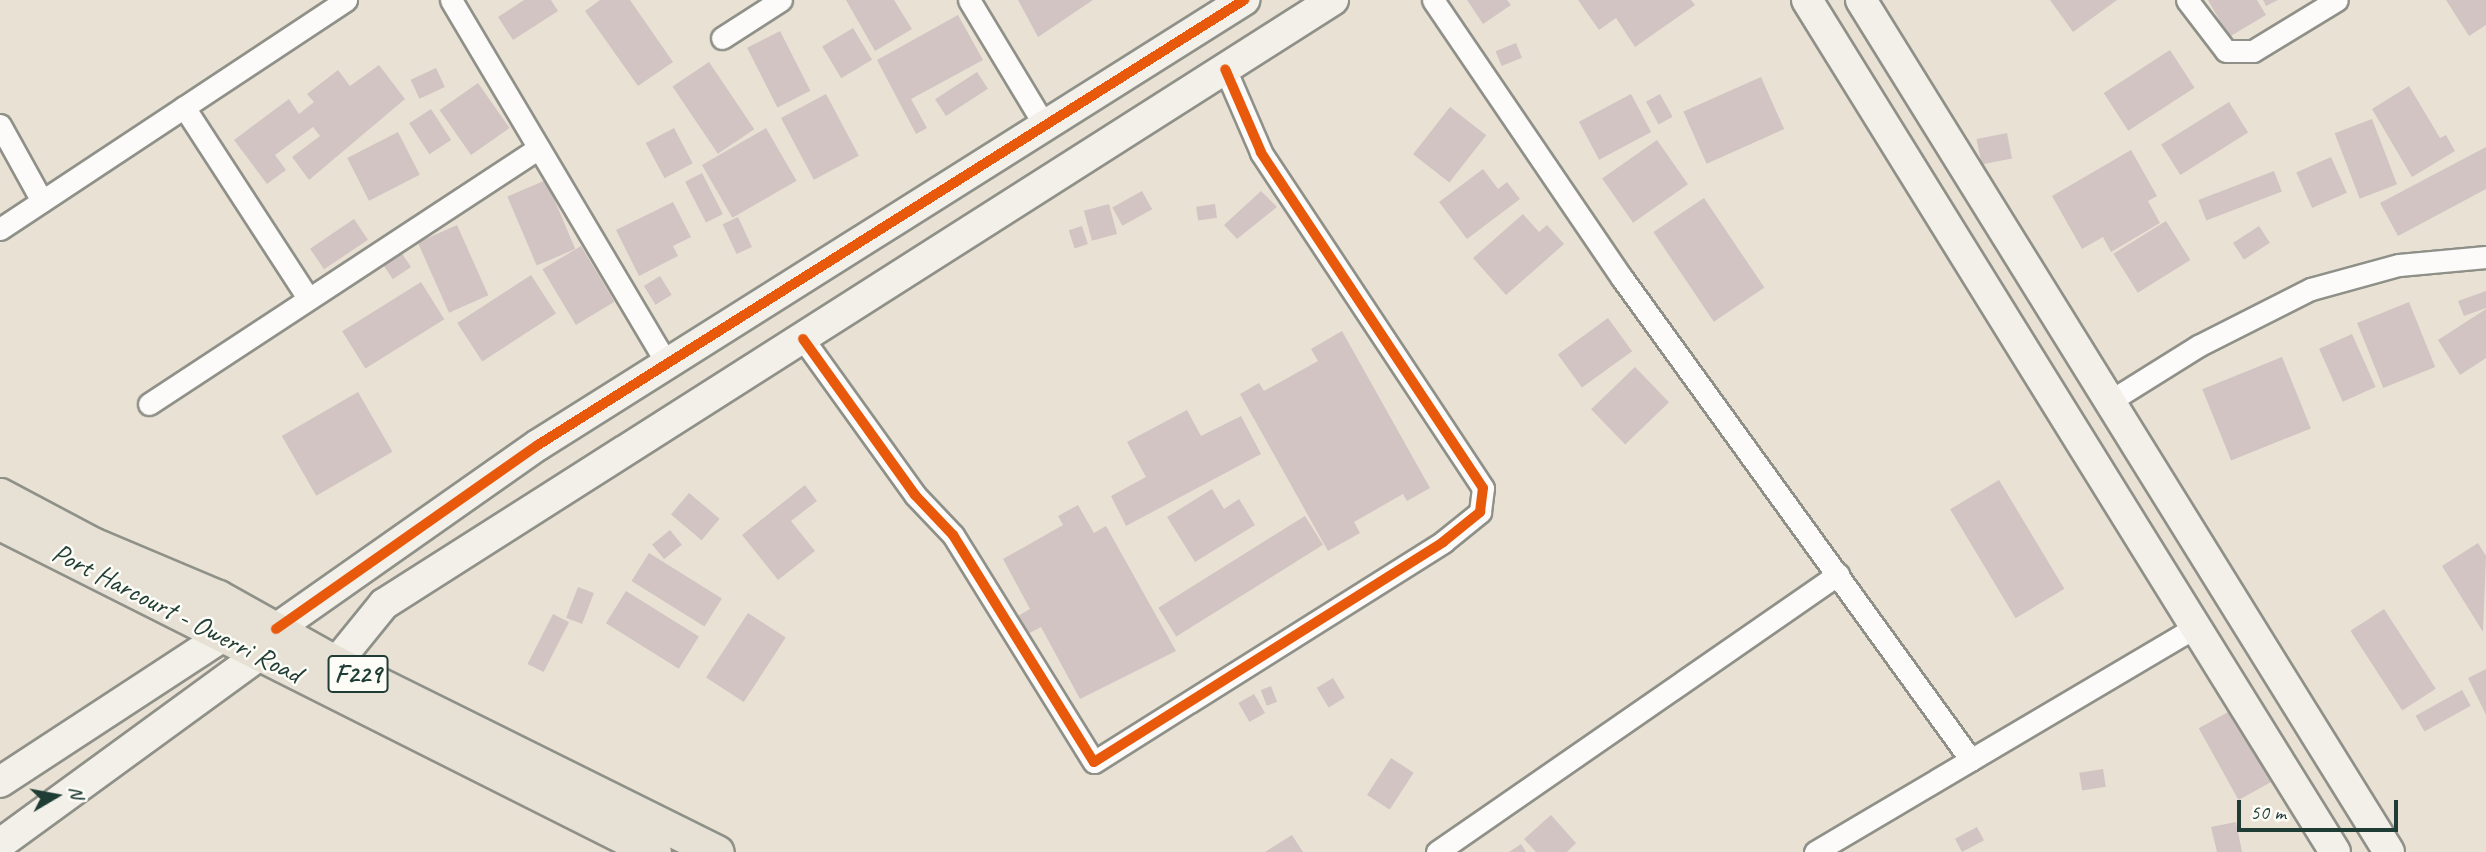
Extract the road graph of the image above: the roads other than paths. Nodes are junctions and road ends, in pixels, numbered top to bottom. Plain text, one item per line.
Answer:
1 (346, 0) edge
2 (451, 0) edge
3 (781, 0) edge
4 (969, 0) edge
5 (1244, 0) edge
6 (1333, 0) edge
7 (1433, 0) edge
8 (1807, 0) edge
9 (1861, 0) edge
10 (2187, 0) edge
11 (2337, 0) edge
12 (722, 38) dead end
13 (1225, 69) junction
14 (184, 107) junction
15 (0, 125) edge
16 (1045, 126) junction
17 (538, 148) junction
18 (42, 201) junction
19 (0, 229) edge
20 (2486, 257) edge
21 (308, 298) junction
22 (803, 339) junction
23 (667, 364) junction
24 (2110, 401) junction
25 (149, 404) dead end
26 (0, 495) edge
27 (0, 523) edge
28 (1838, 574) junction
29 (2195, 627) junction
30 (225, 635) junction
31 (267, 642) junction
32 (336, 663) junction
33 (1971, 760) junction
34 (0, 782) edge
35 (0, 844) edge
36 (654, 852) edge
37 (717, 852) edge
38 (1437, 852) edge
39 (1815, 852) edge
40 (2335, 852) edge
41 (2389, 852) edge

1 - 14 street
2 - 17 street
3 - 12 street
4 - 16 street
5 - 16 street
6 - 13 street
7 - 28 street
8 - 29 street
9 - 24 street
10 - 11 street
13 - 22 street
13 - 22 street
14 - 18 street
14 - 21 street
15 - 18 street
16 - 23 street
17 - 21 street
17 - 23 street
18 - 19 street
20 - 24 street
21 - 25 street
22 - 32 street
23 - 31 street
24 - 41 street
26 - 31 main road, Port Harcourt - Owerri Road / F229
27 - 30 main road, Port Harcourt - Owerri Road / F229
28 - 33 street
28 - 38 street
29 - 33 street
29 - 40 street
30 - 31 main road, Port Harcourt - Owerri Road / F229
30 - 34 street
31 - 32 main road, Port Harcourt - Owerri Road / F229
31 - 35 street
31 - 36 main road, Port Harcourt - Owerri Road / F229
32 - 37 main road, Port Harcourt - Owerri Road / F229
33 - 39 street

